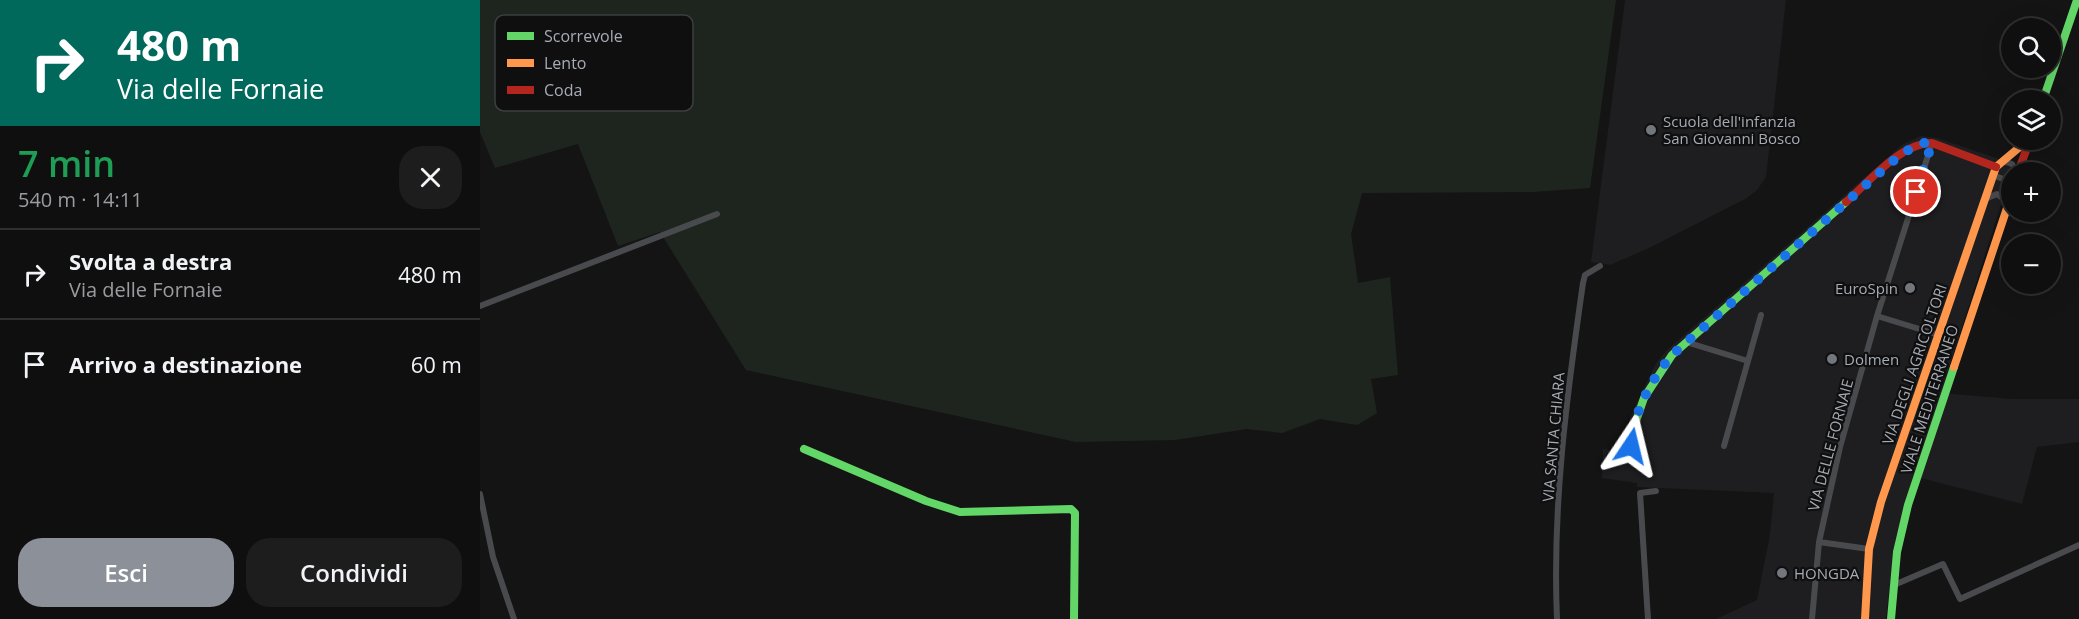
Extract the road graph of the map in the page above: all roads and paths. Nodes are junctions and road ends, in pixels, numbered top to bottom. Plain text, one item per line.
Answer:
1 (2077, 0) edge
2 (2046, 90) edge
3 (1932, 143) junction
4 (2018, 150) edge
5 (2001, 167) edge
6 (1997, 168) junction
7 (2001, 175) edge
8 (2001, 197) edge
9 (1984, 199) junction
10 (717, 214) dead end
11 (2002, 222) edge
12 (1600, 267) dead end
13 (480, 306) edge
14 (1761, 315) dead end
15 (1877, 316) junction
16 (1939, 335) junction
17 (1686, 342) junction
18 (1748, 361) junction
19 (1631, 446) dead end
20 (1724, 446) dead end
21 (804, 448) dead end
22 (1656, 491) dead end
23 (480, 494) edge
24 (1819, 542) junction
25 (2079, 545) edge
26 (1869, 549) junction
27 (1893, 585) junction
28 (1866, 617) edge
29 (1890, 617) edge
30 (514, 619) edge
31 (1074, 619) edge
32 (1557, 619) edge
33 (1648, 619) edge
34 (1812, 619) edge

1 - 2 street
3 - 6 street
3 - 15 street, VIA DELLE FORNAIE
3 - 17 street
4 - 6 street, VIA DEGLI AGRICOLTORI
5 - 6 street
6 - 7 street
6 - 9 street, VIA DEGLI AGRICOLTORI
8 - 9 street
9 - 16 street, VIA DEGLI AGRICOLTORI
10 - 13 street
11 - 27 street, VIALE MEDITERRANEO
12 - 32 street, VIA SANTA CHIARA
14 - 18 street
15 - 16 street
15 - 24 street, VIA DELLE FORNAIE
16 - 26 street, VIA DEGLI AGRICOLTORI
17 - 18 street
17 - 19 street
18 - 20 street
21 - 31 street
22 - 33 street
23 - 30 street
24 - 26 street
24 - 34 street, VIA DELLE FORNAIE
25 - 27 street
26 - 28 street, VIA DEGLI AGRICOLTORI
27 - 29 street, VIALE MEDITERRANEO

